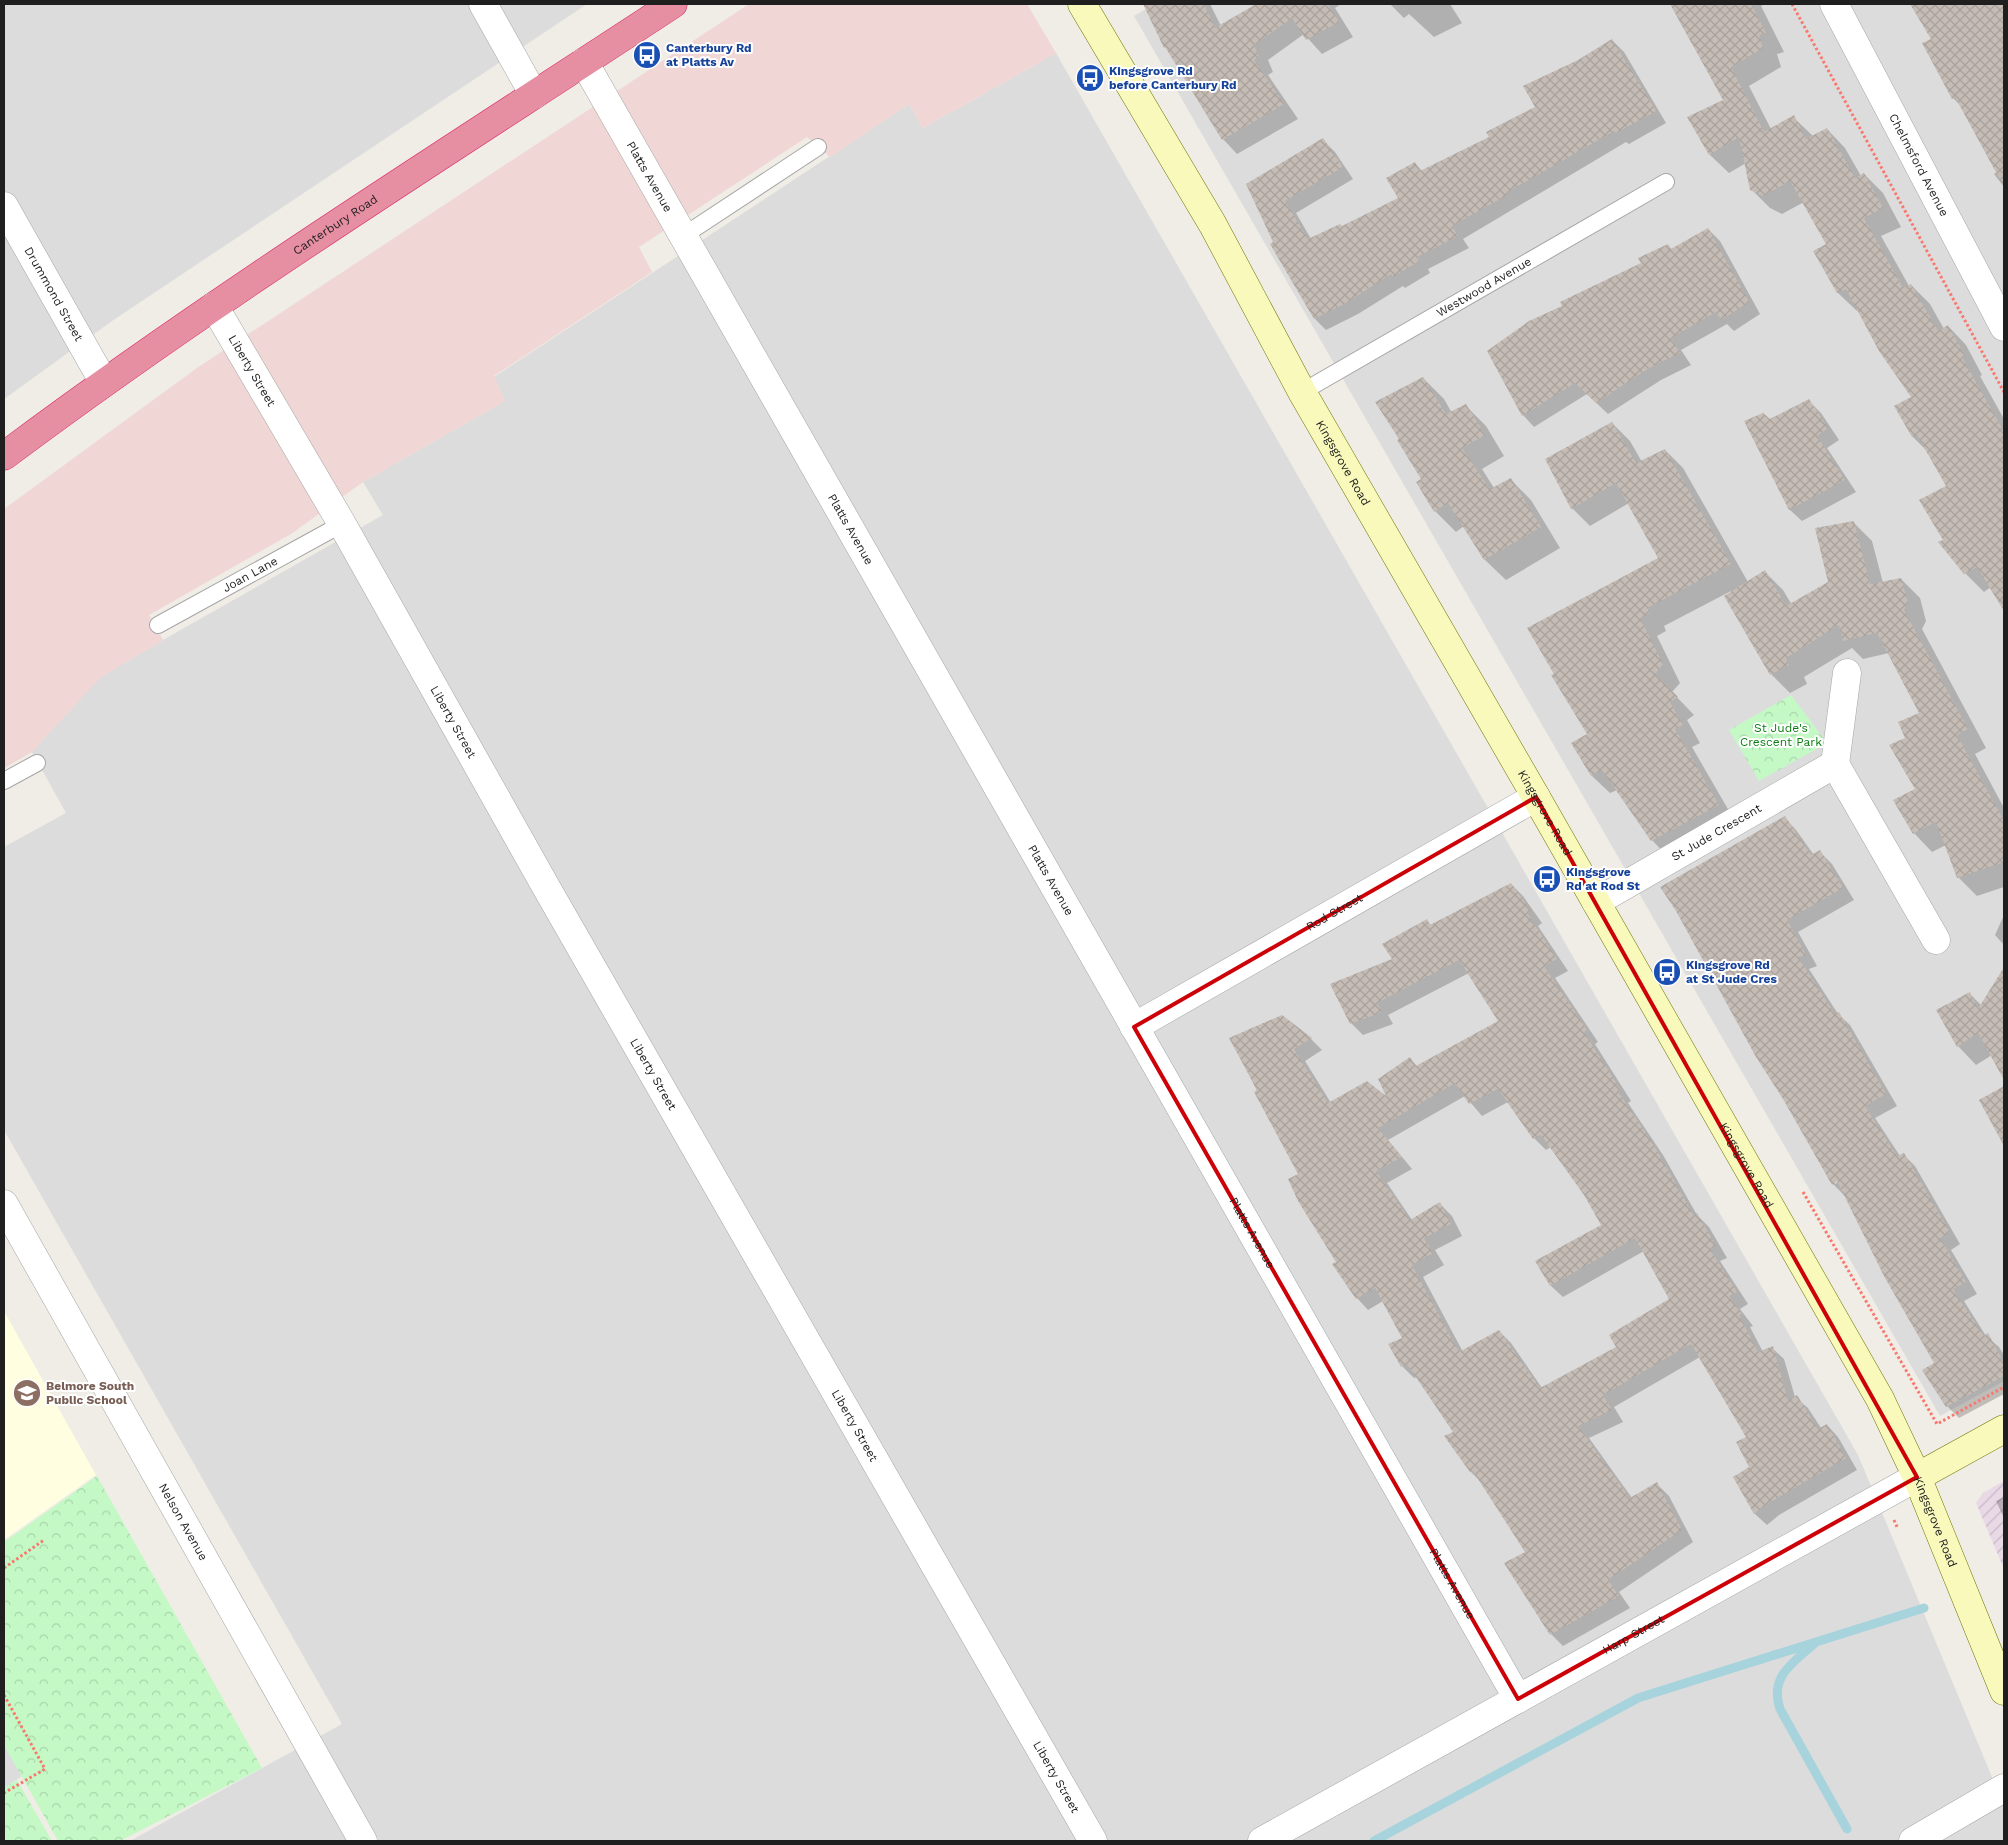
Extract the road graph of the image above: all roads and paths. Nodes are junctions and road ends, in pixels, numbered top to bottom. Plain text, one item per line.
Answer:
1 (482, 4) edge
2 (673, 4) edge
3 (1082, 4) edge
4 (1792, 4) edge
5 (1834, 4) edge
6 (584, 62) junction
7 (534, 95) junction
8 (818, 147) dead end
9 (1666, 182) dead end
10 (5, 212) edge
11 (683, 236) junction
12 (214, 306) junction
13 (2004, 327) edge
14 (104, 381) junction
15 (1302, 392) junction
16 (2004, 392) edge
17 (4, 456) edge
18 (342, 524) junction
19 (158, 625) dead end
20 (1847, 673) dead end
21 (37, 763) dead end
22 (1835, 764) junction
23 (4, 781) edge
24 (1536, 797) junction
25 (1596, 902) junction
26 (1936, 940) dead end
27 (1134, 1027) junction
28 (1803, 1192) dead end
29 (4, 1204) edge
30 (2004, 1387) edge
31 (2004, 1429) edge
32 (1917, 1477) junction
33 (1894, 1520) dead end
34 (1898, 1529) dead end
35 (44, 1540) dead end
36 (4, 1568) edge
37 (2004, 1691) edge
38 (4, 1695) edge
39 (1518, 1699) junction
40 (2004, 1788) edge
41 (4, 1793) edge
42 (363, 1841) edge
43 (1094, 1841) edge
44 (1262, 1841) edge
45 (1912, 1841) edge

1 - 7 street
2 - 6 highway, Canterbury Road
3 - 15 main road, Kingsgrove Road
4 - 16 path
5 - 13 street, Chelmsford Avenue
6 - 7 highway, Canterbury Road
6 - 11 street, Platts Avenue
7 - 12 highway, Canterbury Road
8 - 11 lane
9 - 15 lane, Westwood Avenue
10 - 14 street, Drummond Street
11 - 27 street, Platts Avenue
12 - 14 highway, Canterbury Road
12 - 18 street, Liberty Street
14 - 17 highway, Canterbury Road
15 - 24 main road, Kingsgrove Road
18 - 19 lane, Joan Lane
18 - 43 street, Liberty Street
20 - 22 street
21 - 23 lane
22 - 25 street, St Jude Crescent
22 - 26 street
24 - 25 main road, Kingsgrove Road
24 - 27 street, Rod Street
25 - 32 main road, Kingsgrove Road
27 - 39 street, Platts Avenue
28 - 30 path
29 - 42 street, Nelson Avenue
31 - 32 main road, Harp Street
32 - 37 main road, Kingsgrove Road
32 - 39 street, Harp Street
33 - 34 path
35 - 36 path
38 - 41 path
39 - 44 street, Harp Street
40 - 45 street

